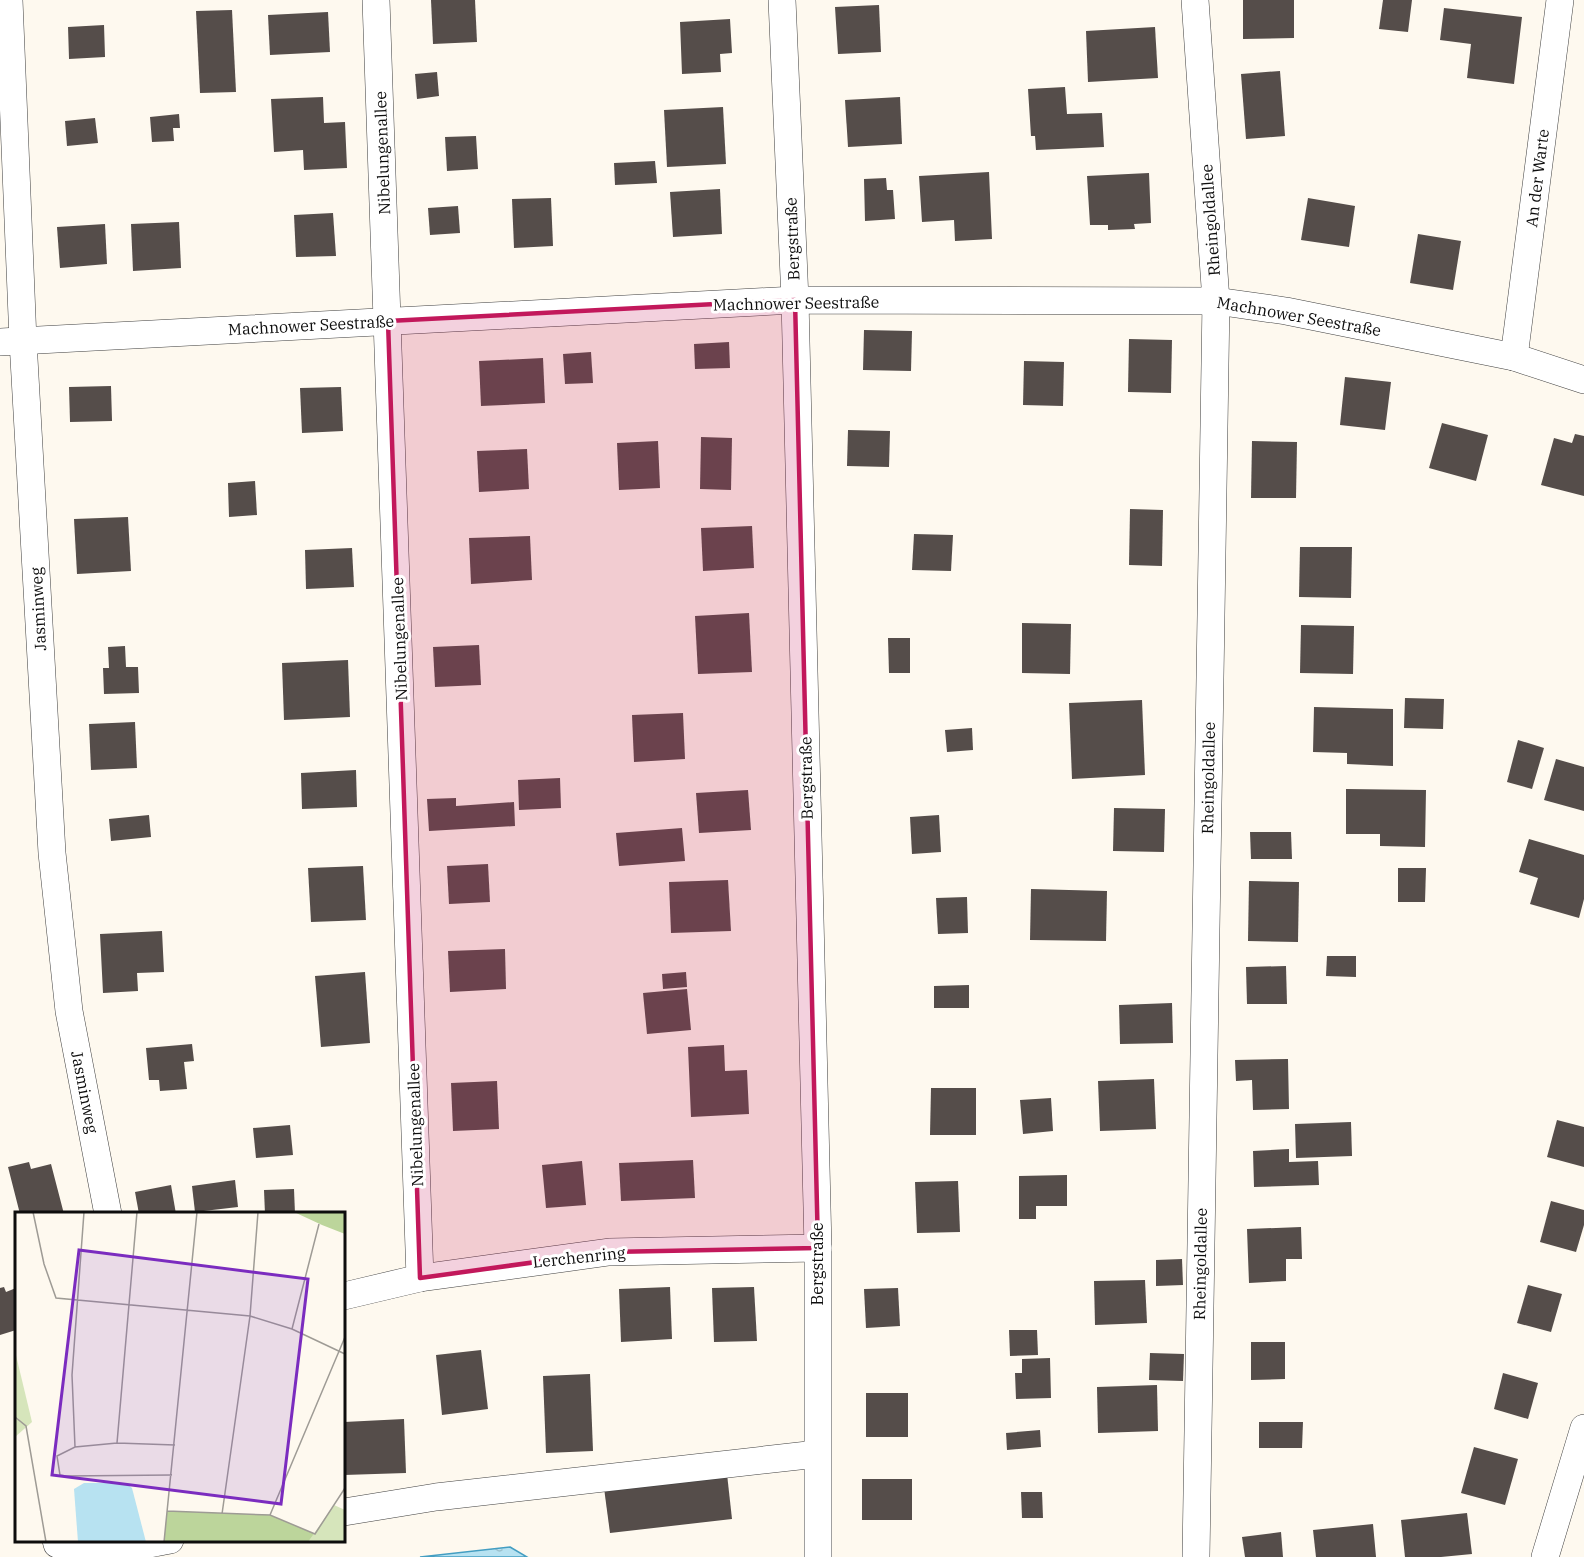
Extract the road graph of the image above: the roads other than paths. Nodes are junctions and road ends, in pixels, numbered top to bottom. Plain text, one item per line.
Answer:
1 (9, 0) edge
2 (376, 0) edge
3 (782, 0) edge
4 (1195, 0) edge
5 (1560, 0) edge
6 (795, 300) junction
7 (1216, 301) junction
8 (388, 321) junction
9 (12, 341) edge
10 (1514, 357) junction
11 (1584, 380) edge
12 (108, 1212) edge
13 (818, 1248) junction
14 (420, 1278) junction
15 (345, 1296) edge
16 (1584, 1428) edge
17 (817, 1454) junction
18 (345, 1512) edge
19 (56, 1542) edge
20 (158, 1542) edge
21 (818, 1557) edge
22 (1196, 1557) edge
23 (1545, 1557) edge

1 - 9 street, Jasminweg
2 - 8 street, Nibelungenallee
3 - 6 street, Bergstraße
4 - 7 street, Rheingoldallee
5 - 10 street, An der Warte
6 - 7 street, Machnower Seestraße
6 - 8 street, Machnower Seestraße
6 - 13 street, Bergstraße
7 - 10 street, Machnower Seestraße
7 - 22 street, Rheingoldallee
8 - 9 street, Machnower Seestraße
8 - 14 street, Nibelungenallee
9 - 12 street, Jasminweg
10 - 11 street, Machnower Seestraße
13 - 14 street, Lerchenring
13 - 17 street, Bergstraße
14 - 15 street, Lerchenring
16 - 23 street
17 - 18 street
17 - 21 street, Bergstraße
19 - 20 street

